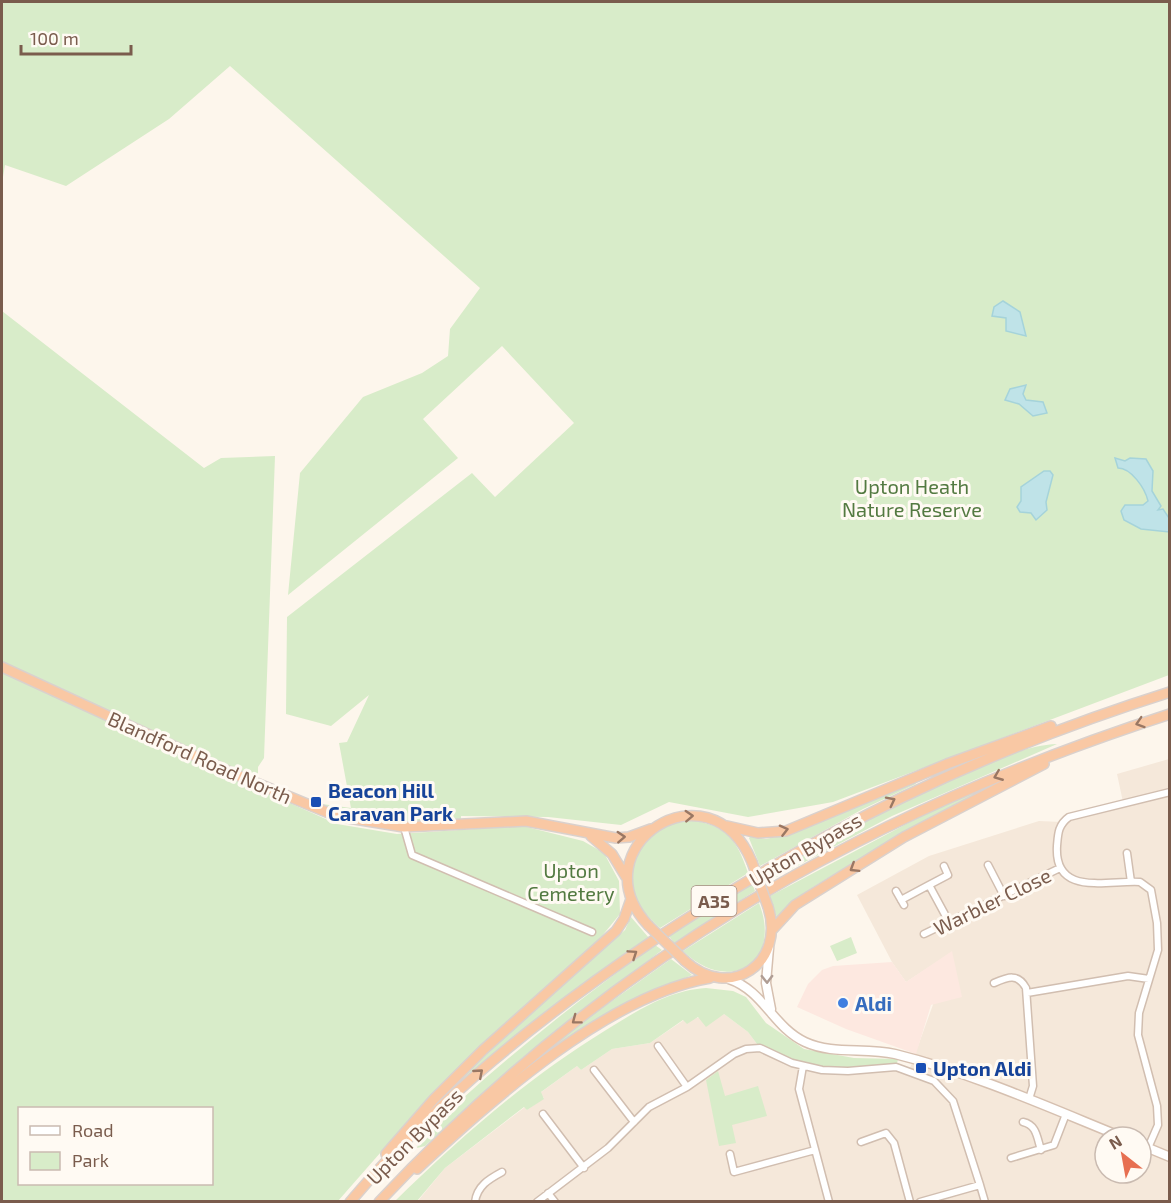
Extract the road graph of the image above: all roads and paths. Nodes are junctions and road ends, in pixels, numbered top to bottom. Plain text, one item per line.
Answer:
1 (2, 667) edge
2 (1170, 692) edge
3 (1124, 707) junction
4 (1170, 714) edge
5 (1111, 732) junction
6 (1170, 792) edge
7 (727, 826) junction
8 (404, 827) junction
9 (651, 829) junction
10 (590, 835) junction
11 (1127, 853) dead end
12 (988, 865) dead end
13 (944, 866) dead end
14 (1059, 868) junction
15 (626, 877) junction
16 (1131, 882) junction
17 (928, 885) junction
18 (896, 891) dead end
19 (1004, 896) junction
20 (631, 899) junction
21 (949, 922) junction
22 (773, 929) junction
23 (591, 932) dead end
24 (924, 934) dead end
25 (770, 948) junction
26 (710, 978) junction
27 (729, 979) junction
28 (1149, 979) junction
29 (994, 983) dead end
30 (1027, 993) junction
31 (771, 1011) junction
32 (658, 1046) dead end
33 (803, 1066) junction
34 (594, 1070) dead end
35 (687, 1087) junction
36 (1029, 1099) junction
37 (543, 1114) dead end
38 (1066, 1114) junction
39 (634, 1122) junction
40 (1023, 1122) dead end
41 (1093, 1125) edge
42 (1153, 1133) edge
43 (861, 1142) dead end
44 (815, 1150) junction
45 (1041, 1150) junction
46 (1153, 1150) edge
47 (730, 1154) dead end
48 (1170, 1157) edge
49 (1011, 1158) dead end
50 (584, 1168) junction
51 (502, 1172) dead end
52 (980, 1185) junction
53 (362, 1187) junction
54 (548, 1193) junction
55 (350, 1202) edge
56 (380, 1202) edge
57 (475, 1202) edge
58 (537, 1202) edge
59 (555, 1202) edge
60 (829, 1202) edge
61 (910, 1202) edge
62 (920, 1202) edge
63 (985, 1202) edge

1 - 8 highway, Blandford Road North
2 - 3 highway, Upton Bypass / A35
7 -> 3 highway, A35
53 -> 3 highway, Upton Bypass / A35
4 -> 5 highway, Upton Bypass / A35
5 -> 22 highway, A35
5 -> 56 highway, Upton Bypass / A35
6 - 14 street
9 -> 7 highway
7 - 22 highway, bridge
8 - 10 highway, Blandford Road North
8 - 23 street
10 -> 9 highway, Blandford Road North
9 - 15 highway
10 - 15 highway, Blandford Road North
11 - 16 street
12 - 19 street
13 - 17 street
14 - 16 street
14 - 19 street, Warbler Close
15 - 20 highway
16 - 28 street
17 - 18 street
17 - 21 street
19 - 21 street, Warbler Close
20 - 26 highway, bridge
20 - 53 highway, A35
21 - 24 street, Warbler Close
22 - 25 highway
25 - 27 highway
25 -> 31 main road
26 - 27 highway
26 - 56 highway, A35
27 - 31 main road
28 - 30 street
28 - 42 street
29 - 30 street
30 - 36 street
31 - 36 main road
32 - 35 street
33 - 35 street
33 - 44 street
33 - 52 street
34 - 39 street
35 - 39 street
36 - 38 main road
37 - 50 street
38 - 41 main road
38 - 45 street
39 - 50 street
40 - 45 street
43 - 61 street
44 - 47 street
44 - 60 street
45 - 49 street
46 - 48 main road
50 - 54 street
51 - 57 street
52 - 62 street
52 - 63 street
53 - 55 highway, Upton Bypass / A35
54 - 58 street
54 - 59 street

